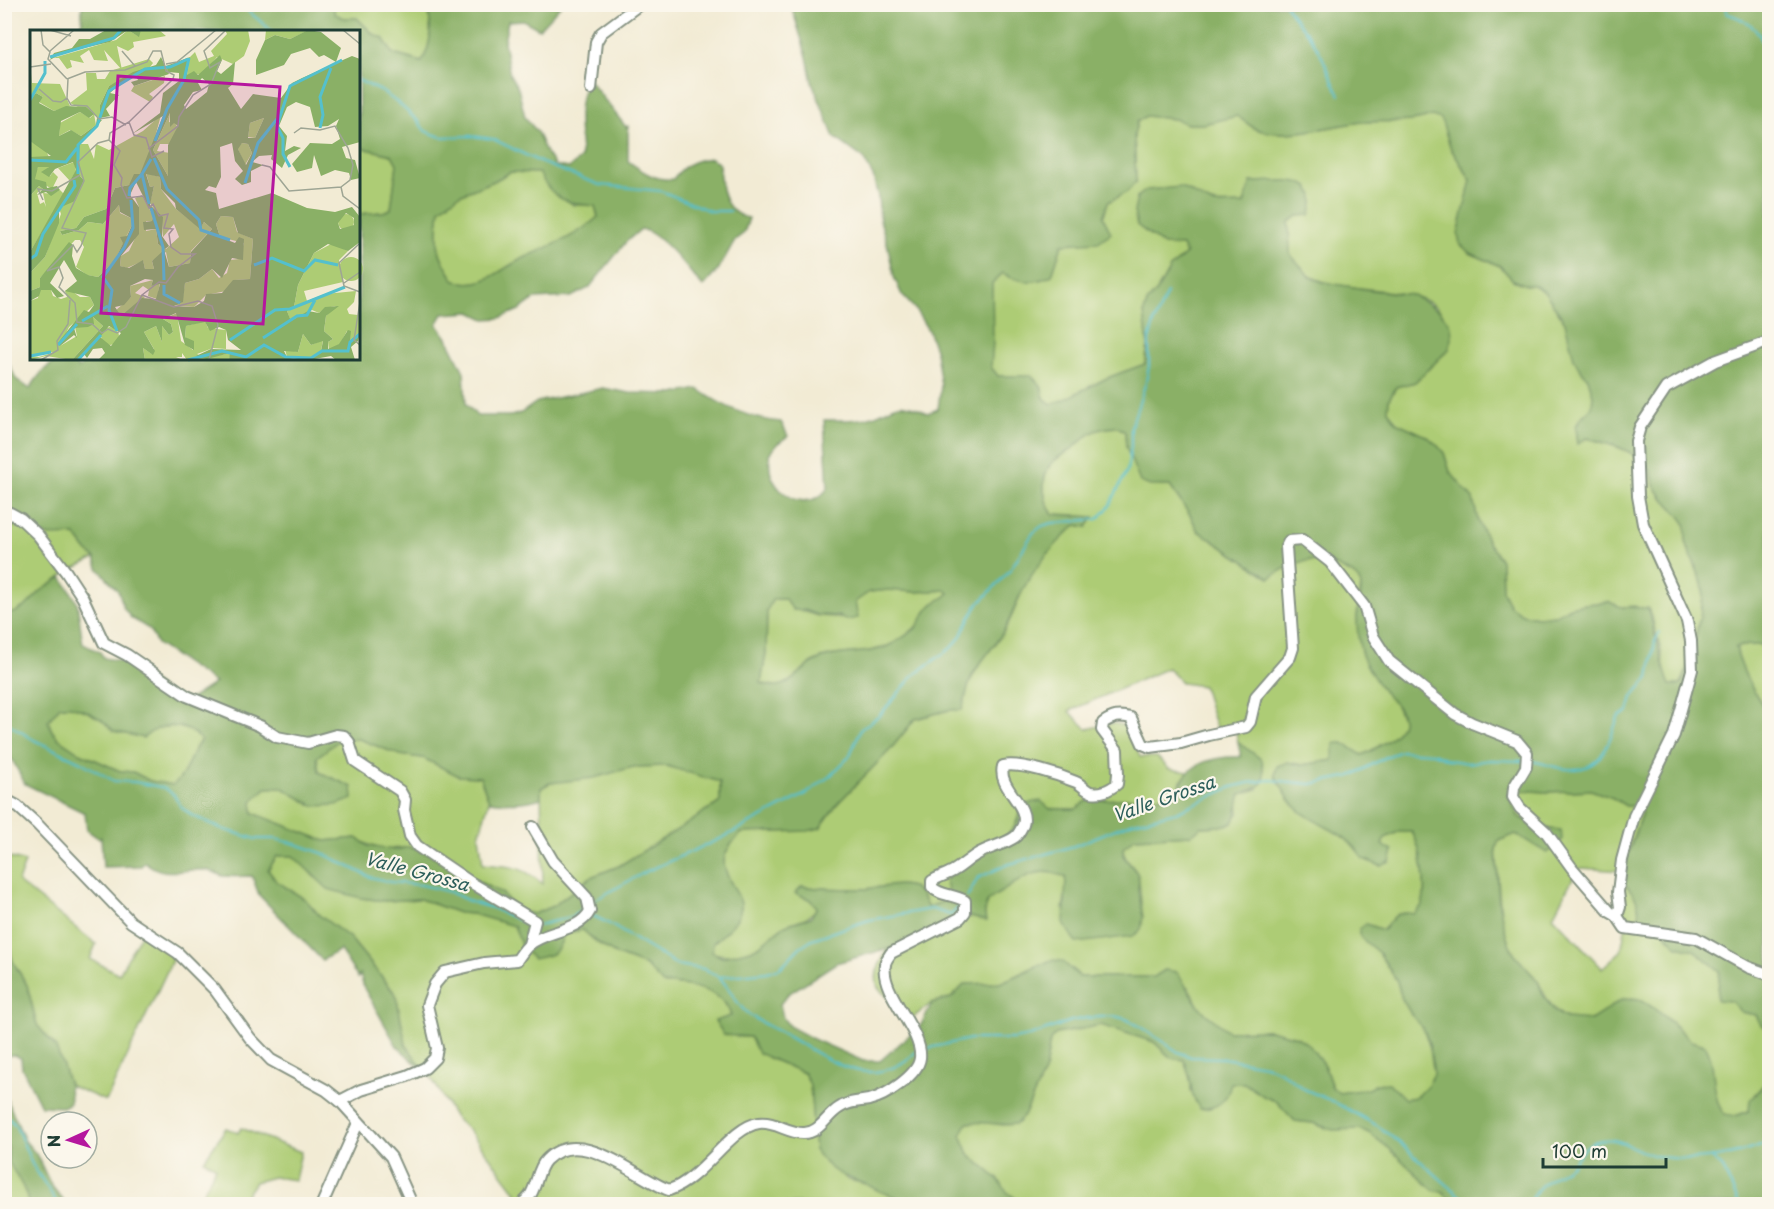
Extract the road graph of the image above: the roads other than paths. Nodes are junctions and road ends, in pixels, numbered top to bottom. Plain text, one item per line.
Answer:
1 (640, 4) edge
2 (591, 89) dead end
3 (1770, 342) edge
4 (4, 511) edge
5 (4, 800) edge
6 (533, 827) dead end
7 (1617, 916) junction
8 (530, 944) junction
9 (1770, 975) edge
10 (340, 1101) junction
11 (358, 1123) junction
12 (322, 1204) edge
13 (412, 1204) edge
14 (522, 1204) edge

1 - 2 street
3 - 7 street
4 - 8 street
5 - 10 street
6 - 8 street
7 - 9 street
7 - 14 street
8 - 10 street
10 - 11 street
11 - 12 street
11 - 13 street

